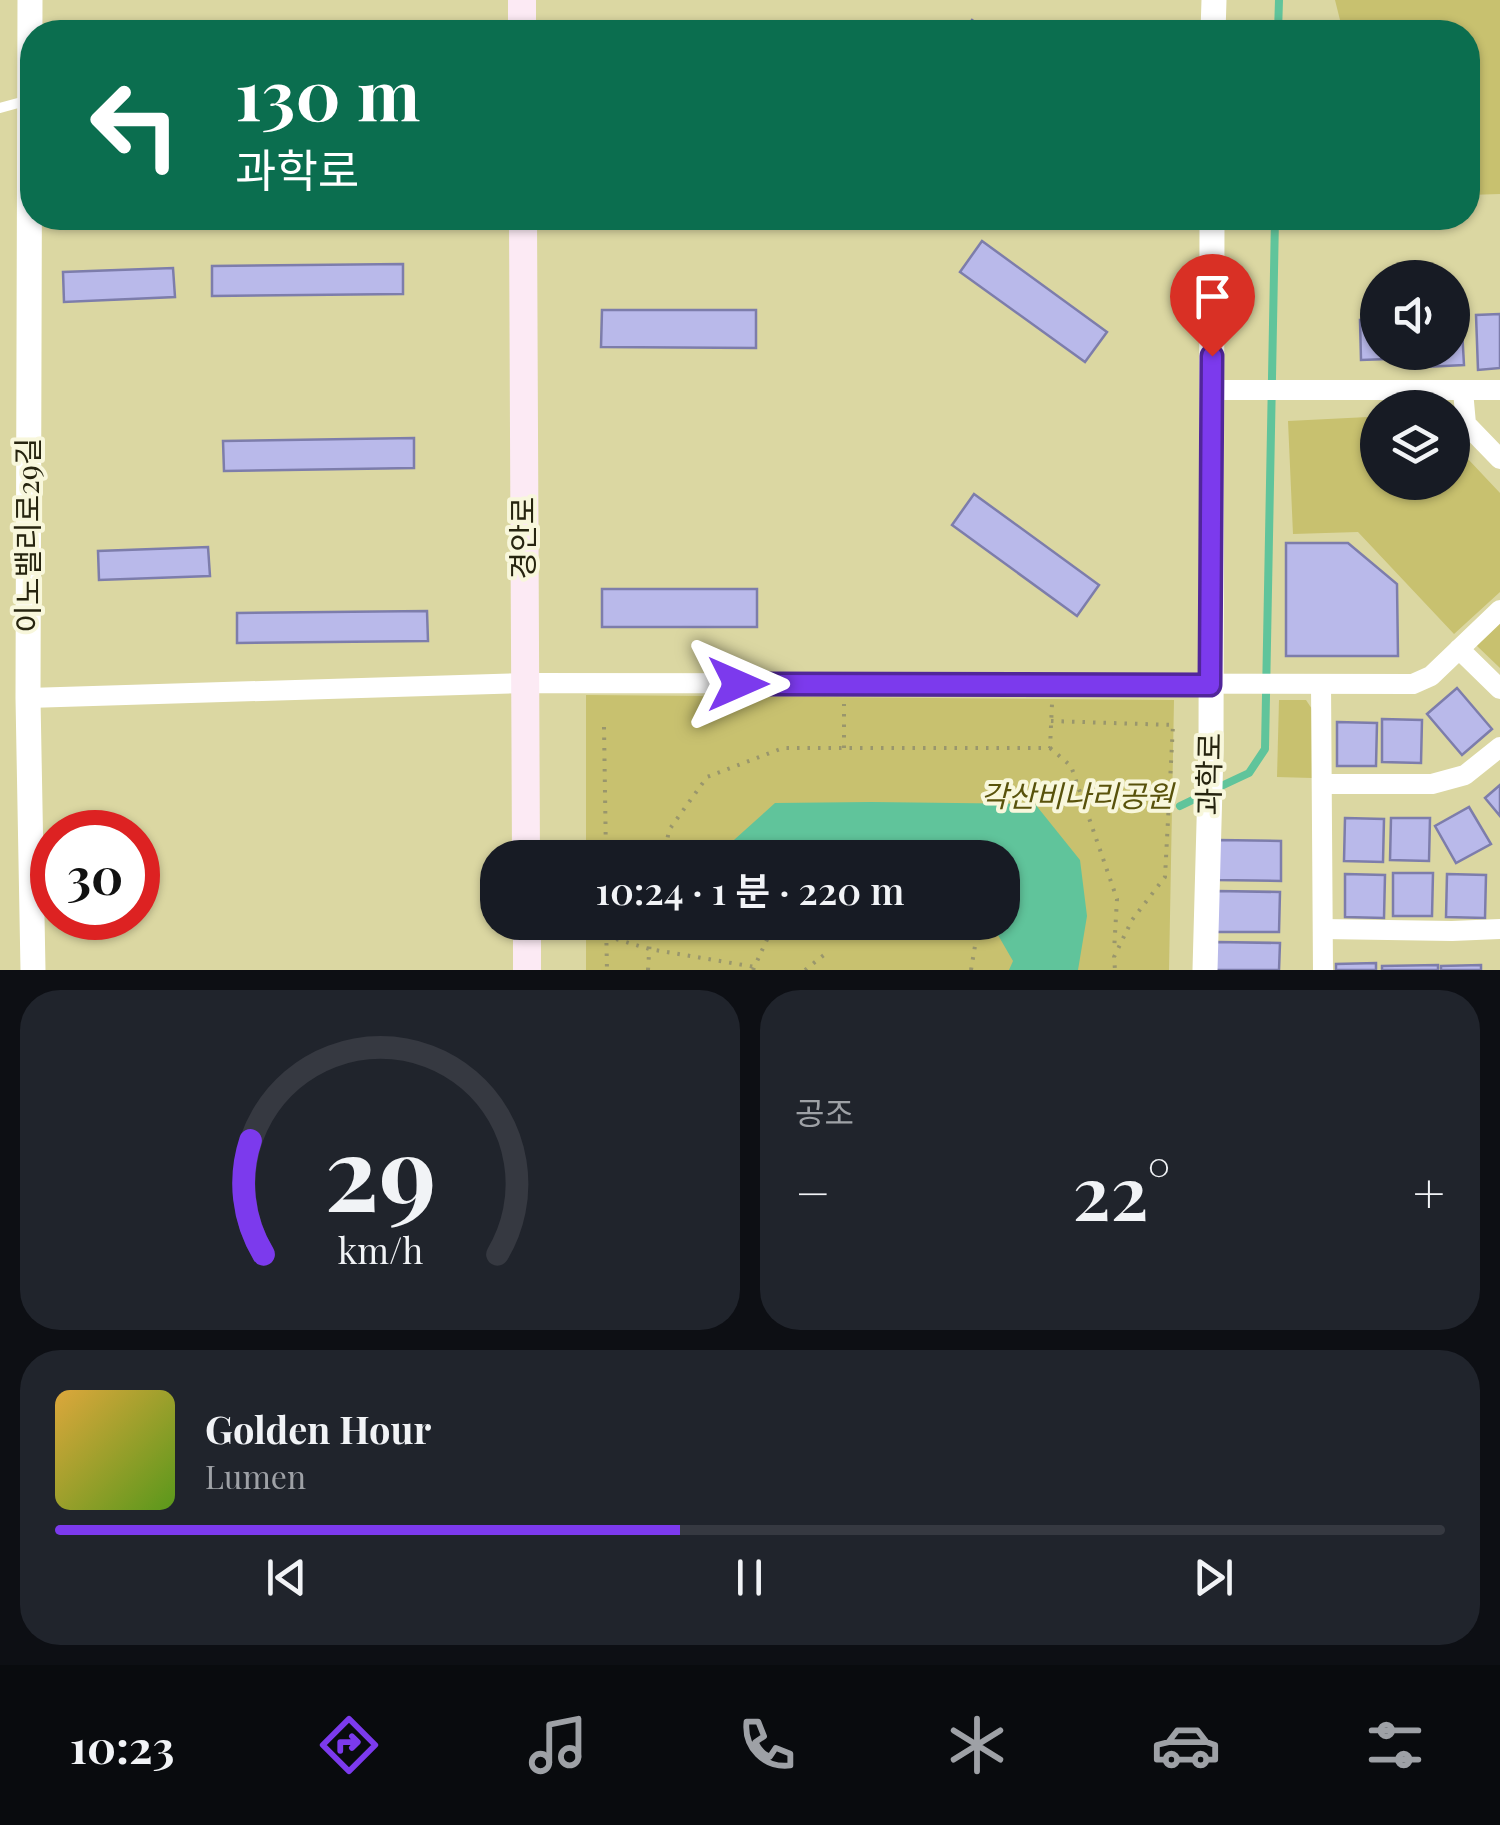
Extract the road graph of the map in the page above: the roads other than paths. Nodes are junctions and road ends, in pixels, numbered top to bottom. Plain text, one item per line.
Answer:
1 (30, 230) edge
2 (523, 230) edge
3 (1212, 230) edge
4 (1211, 390) junction
5 (1470, 390) edge
6 (1500, 390) edge
7 (1360, 391) edge
8 (1470, 428) edge
9 (1500, 458) edge
10 (1500, 610) edge
11 (1459, 649) junction
12 (524, 683) junction
13 (1321, 684) junction
14 (1210, 685) junction
15 (1500, 689) edge
16 (28, 698) junction
17 (1500, 747) edge
18 (1322, 784) junction
19 (526, 840) edge
20 (1500, 928) edge
21 (1323, 929) junction
22 (526, 940) edge
23 (33, 970) edge
24 (527, 970) edge
25 (1205, 970) edge
26 (1323, 970) edge

1 - 16 street, 이노밸리로29길
2 - 12 main road, 경안로
3 - 4 street, 과학로
4 - 7 street
4 - 14 street, 과학로
5 - 6 street
8 - 9 street
10 - 11 street
11 - 13 street
11 - 15 street
12 - 14 street
12 - 16 street
12 - 19 main road, 경안로
13 - 14 street
13 - 18 street
14 - 25 street, 과학로
16 - 23 street, 이노밸리로29길
17 - 18 street
18 - 21 street
20 - 21 street
21 - 26 street
22 - 24 main road

